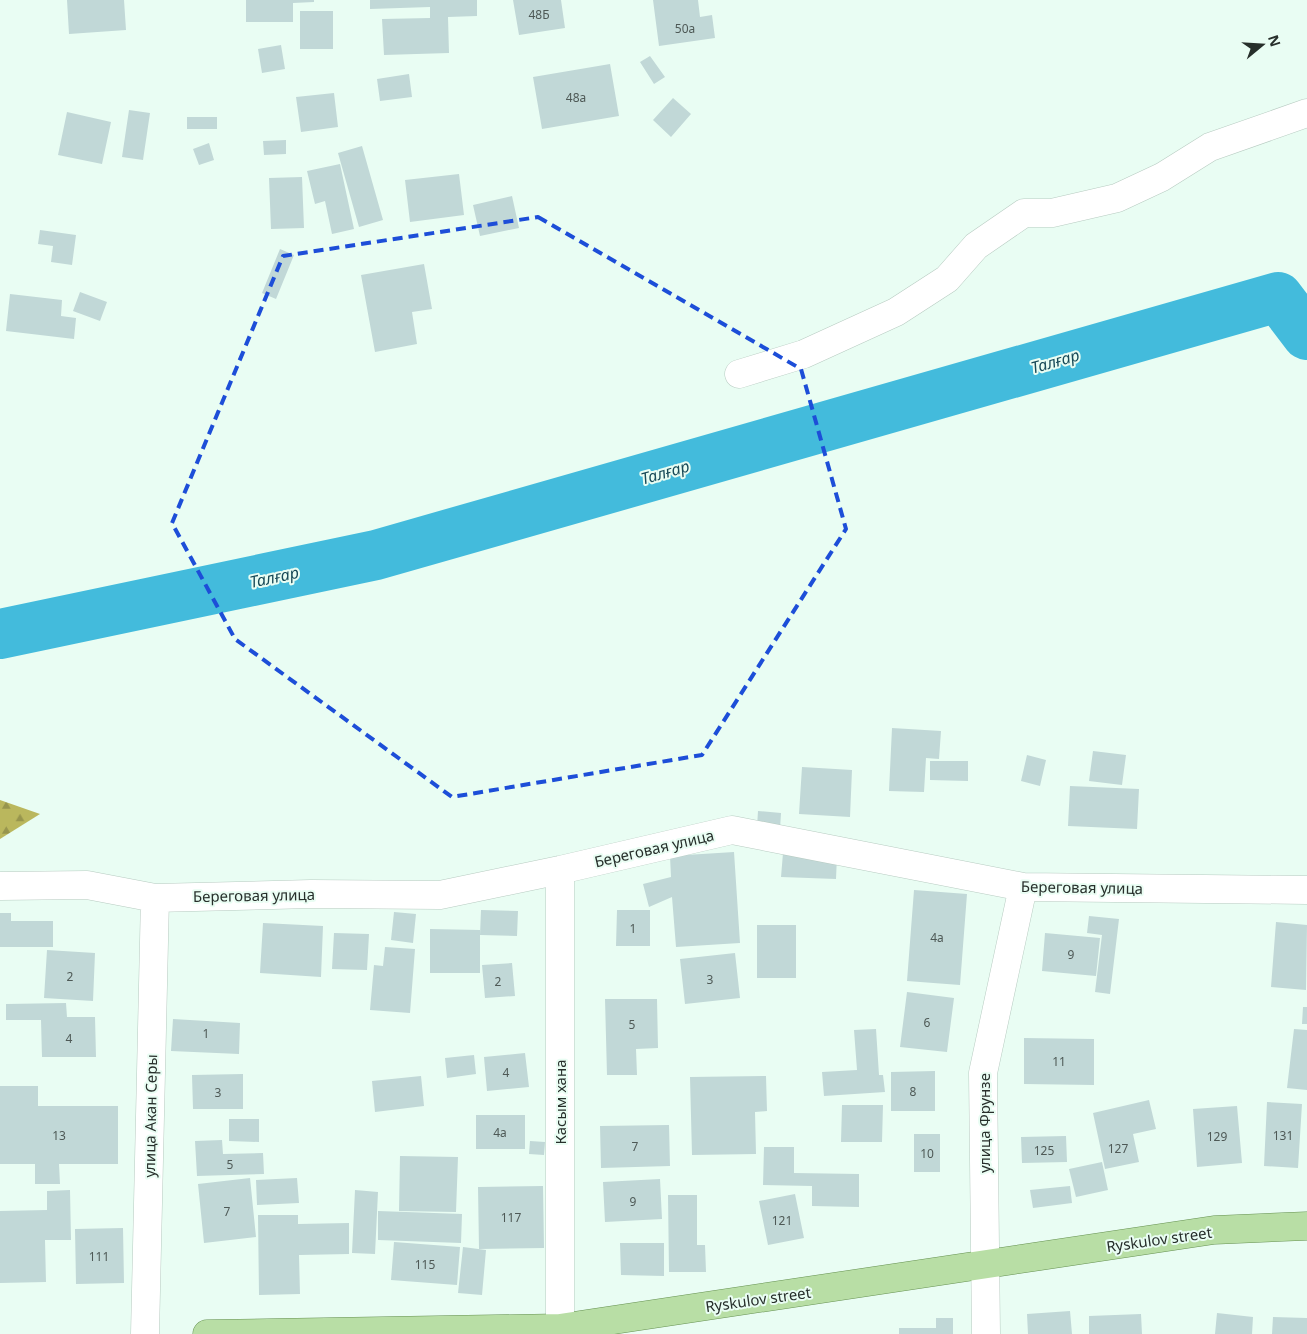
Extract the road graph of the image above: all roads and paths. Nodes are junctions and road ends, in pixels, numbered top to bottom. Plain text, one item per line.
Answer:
1 (1307, 113) edge
2 (739, 374) dead end
3 (560, 870) junction
4 (0, 886) edge
5 (1023, 887) junction
6 (1307, 890) edge
7 (155, 898) junction
8 (1307, 1226) edge
9 (986, 1265) junction
10 (560, 1331) edge
11 (145, 1334) edge
12 (207, 1334) edge
13 (986, 1334) edge

1 - 2 street
3 - 5 street, Береговая улица
3 - 7 street, Береговая улица
3 - 10 street, Касым хана
4 - 7 street, Береговая улица
5 - 6 street, Береговая улица
5 - 9 street, улица Фрунзе
7 - 11 street, улица Акан Серы
8 - 9 main road, Ryskulov street
9 - 10 main road, Ryskulov street
9 - 13 street, улица Фрунзе
10 - 12 main road, Ryskulov street

